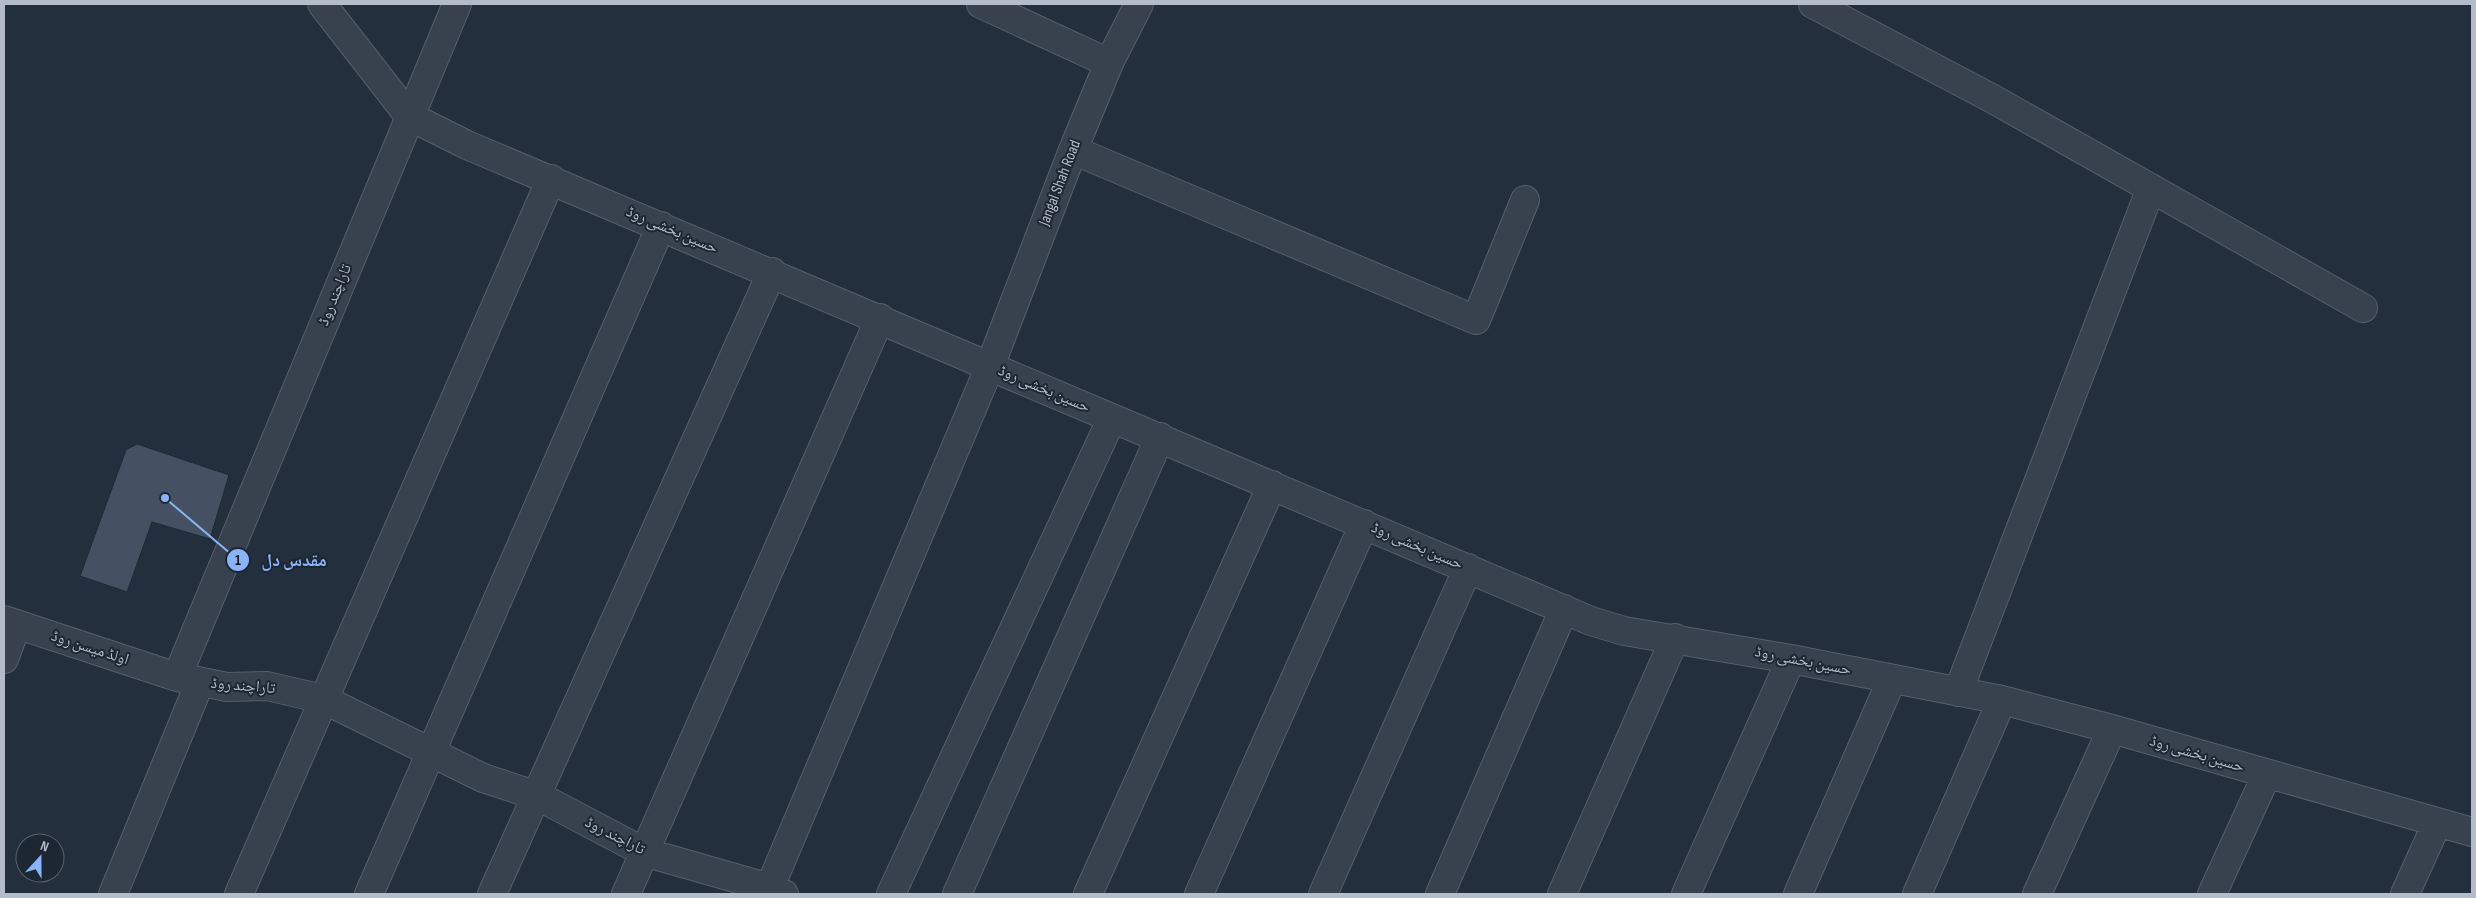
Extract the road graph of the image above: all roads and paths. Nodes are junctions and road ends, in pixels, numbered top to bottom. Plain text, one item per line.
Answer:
1 (322, 4) edge
2 (458, 4) edge
3 (981, 4) edge
4 (1139, 4) edge
5 (1813, 4) edge
6 (1109, 63) junction
7 (409, 116) junction
8 (1073, 150) junction
9 (550, 179) junction
10 (2151, 188) junction
11 (1525, 200) dead end
12 (661, 226) junction
13 (772, 272) junction
14 (2364, 308) dead end
15 (880, 318) junction
16 (990, 366) junction
17 (1112, 418) junction
18 (1160, 437) junction
19 (1272, 484) junction
20 (1364, 524) junction
21 (1468, 568) junction
22 (1564, 609) junction
23 (10, 622) edge
24 (1675, 638) junction
25 (4, 659) edge
26 (1791, 659) junction
27 (1892, 679) junction
28 (189, 680) junction
29 (1958, 692) junction
30 (323, 699) junction
31 (2002, 700) junction
32 (2112, 729) junction
33 (432, 753) junction
34 (2267, 774) junction
35 (538, 796) junction
36 (2437, 823) junction
37 (2472, 832) edge
38 (644, 852) junction
39 (774, 892) edge
40 (113, 894) edge
41 (239, 894) edge
42 (369, 894) edge
43 (492, 894) edge
44 (626, 894) edge
45 (891, 894) edge
46 (957, 894) edge
47 (1088, 894) edge
48 (1199, 894) edge
49 (1323, 894) edge
50 (1440, 894) edge
51 (1562, 894) edge
52 (1686, 894) edge
53 (1798, 894) edge
54 (1917, 894) edge
55 (2038, 894) edge
56 (2212, 894) edge
57 (2405, 894) edge

1 - 7 street
2 - 7 street, تاراچند روڈ
3 - 6 street
4 - 6 street, Jangal Shah Road
5 - 10 street
6 - 8 street, Jangal Shah Road
7 - 9 street, حسین بخشی روڈ
7 - 28 street, تاراچند روڈ
8 - 11 street
8 - 16 street, Jangal Shah Road
9 - 12 street, حسین بخشی روڈ
9 - 30 street
10 - 14 street
10 - 29 street
12 - 13 street, حسین بخشی روڈ
12 - 33 street
13 - 15 street, حسین بخشی روڈ
13 - 35 street
15 - 16 street, حسین بخشی روڈ
15 - 38 street
16 - 17 street, حسین بخشی روڈ
16 - 39 street, Jangal Shah Road
17 - 18 street, حسین بخشی روڈ
17 - 45 street
18 - 19 street, حسین بخشی روڈ
18 - 46 street
19 - 20 street, حسین بخشی روڈ
19 - 47 street
20 - 21 street, حسین بخشی روڈ
20 - 48 street
21 - 22 street, حسین بخشی روڈ
21 - 49 street
22 - 24 street, حسین بخشی روڈ
22 - 50 street
23 - 25 street
23 - 28 street, اولڈ میسن روڈ
24 - 26 street, حسین بخشی روڈ
24 - 51 street
26 - 27 street, حسین بخشی روڈ
26 - 52 street
27 - 29 street, حسین بخشی روڈ
27 - 53 street
28 - 30 street, تاراچند روڈ
28 - 40 street
29 - 31 street, حسین بخشی روڈ
30 - 33 street, تاراچند روڈ
30 - 41 street
31 - 32 street, حسین بخشی روڈ
31 - 54 street
32 - 34 street, حسین بخشی روڈ
32 - 55 street
33 - 35 street, تاراچند روڈ
33 - 42 street
34 - 36 street, حسین بخشی روڈ
34 - 56 street
35 - 38 street, تاراچند روڈ
35 - 43 street
36 - 37 street, حسین بخشی روڈ
36 - 57 street
38 - 39 street, تاراچند روڈ
38 - 44 street

